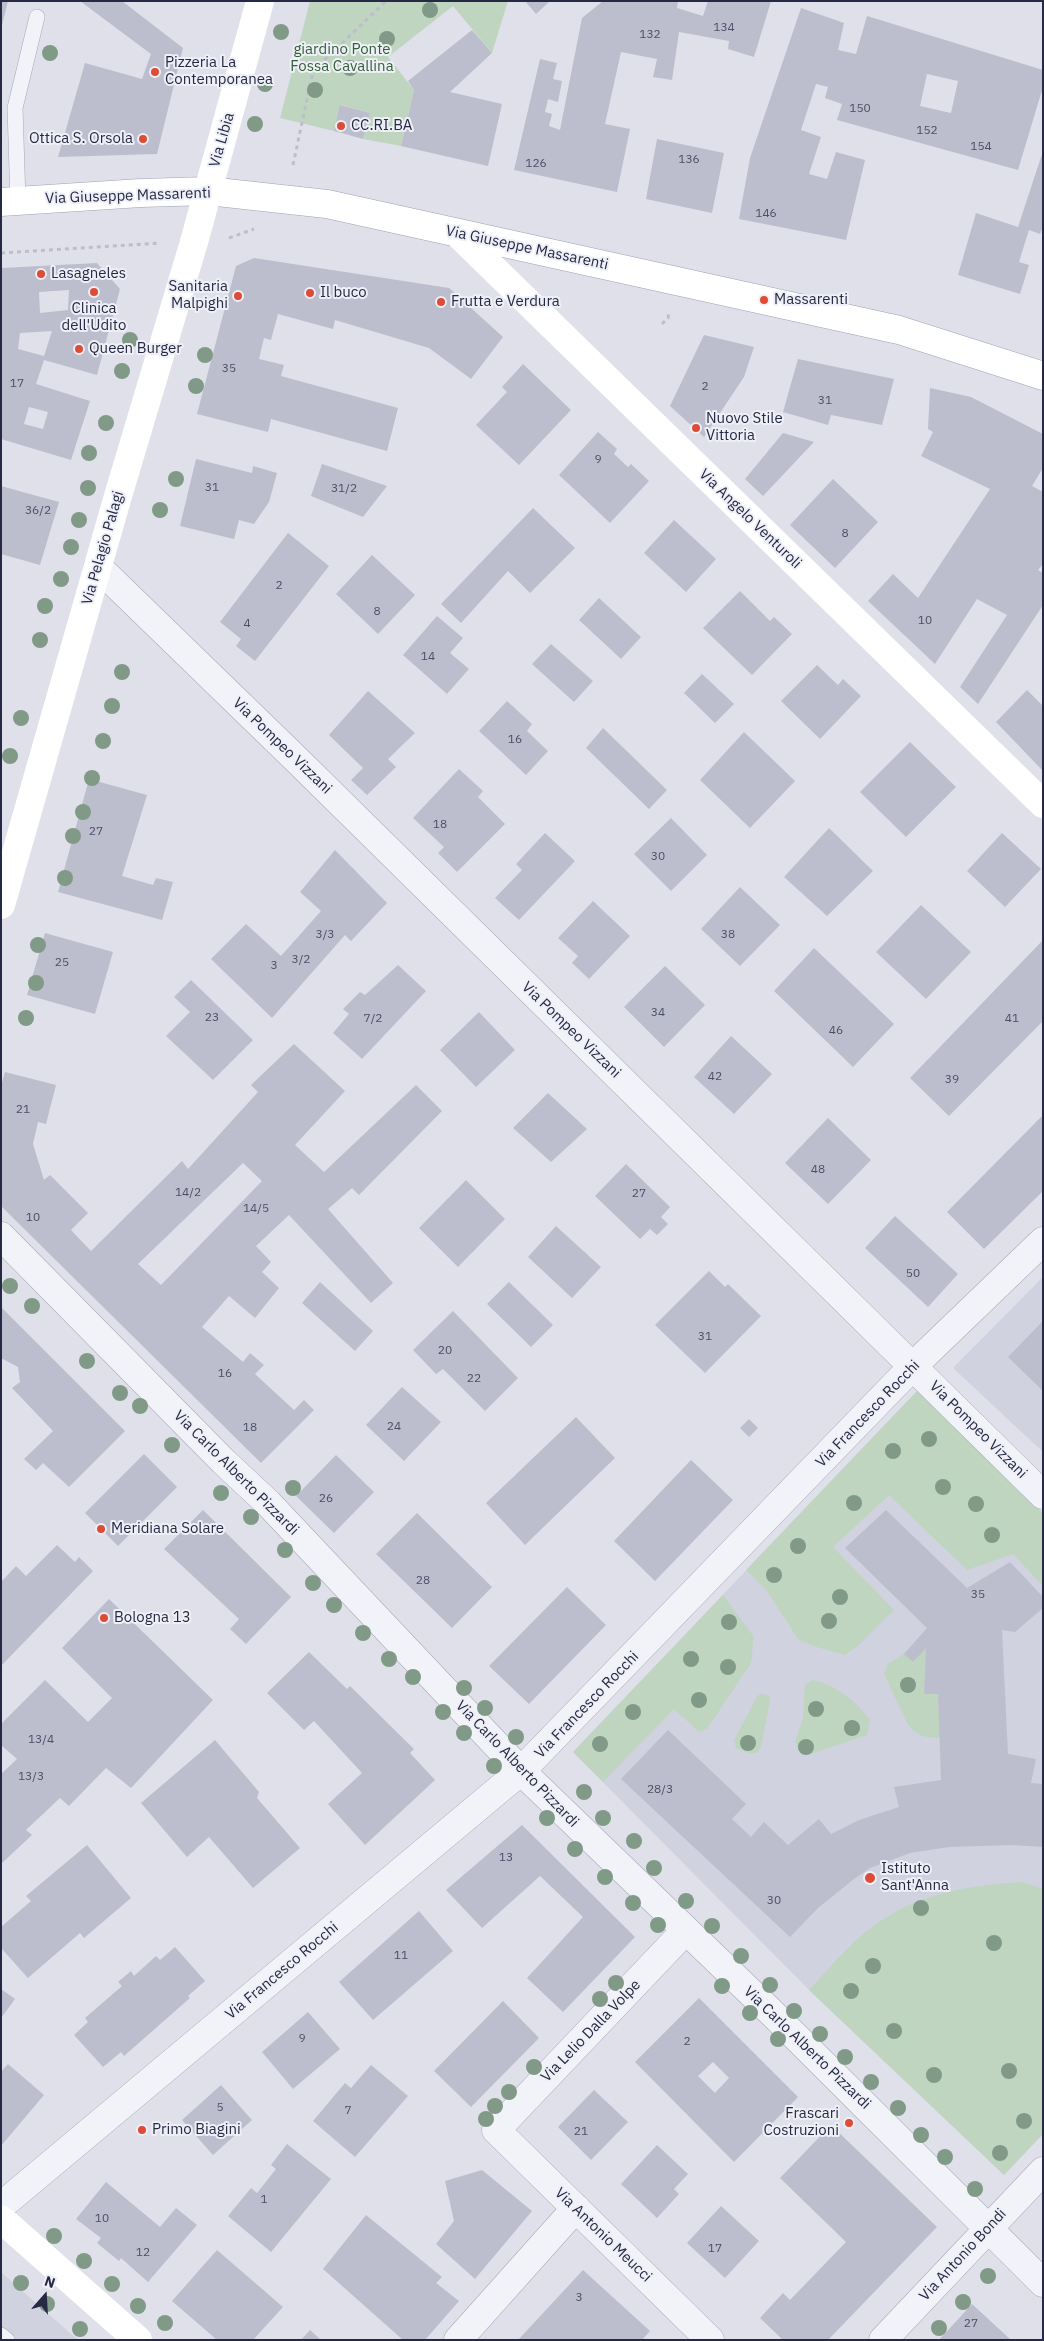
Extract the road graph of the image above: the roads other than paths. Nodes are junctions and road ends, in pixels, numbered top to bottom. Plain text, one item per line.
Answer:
1 (260, 1) edge
2 (37, 17) dead end
3 (208, 191) junction
4 (10, 201) edge
5 (458, 234) junction
6 (1043, 376) edge
7 (98, 567) junction
8 (1043, 804) edge
9 (1, 905) edge
10 (1, 1236) edge
11 (1043, 1241) edge
12 (914, 1366) junction
13 (1043, 1495) edge
14 (521, 1771) junction
15 (685, 1931) junction
16 (496, 2130) joint
17 (1043, 2171) edge
18 (1, 2206) edge
19 (576, 2208) junction
20 (1, 2219) edge
21 (990, 2228) junction
22 (1043, 2283) edge
23 (1, 2335) edge
24 (6, 2340) edge
25 (138, 2340) edge
26 (458, 2340) edge
27 (710, 2340) edge
28 (883, 2340) edge

1 - 3 street, Via Libia
2 - 4 lane
3 - 4 street, Via Giuseppe Massarenti
3 - 5 street, Via Giuseppe Massarenti
3 - 7 street, Via Pelagio Palagi
5 - 6 street, Via Giuseppe Massarenti
5 - 8 street, Via Angelo Venturoli
7 - 9 street, Via Pelagio Palagi
7 - 12 street, Via Pompeo Vizzani
10 - 14 street, Via Carlo Alberto Pizzardi
11 - 12 street, Via Francesco Rocchi
12 - 13 street, Via Pompeo Vizzani
12 - 14 street, Via Francesco Rocchi
14 - 15 street, Via Carlo Alberto Pizzardi
14 - 18 street, Via Francesco Rocchi
15 - 16 street, Via Lelio Dalla Volpe
15 - 21 street, Via Carlo Alberto Pizzardi
16 - 19 street, Via Antonio Meucci
17 - 21 street, Via Antonio Bondi
19 - 26 street
19 - 27 street, Via Antonio Meucci
20 - 25 street
21 - 22 street, Via Carlo Alberto Pizzardi
21 - 28 street, Via Antonio Bondi
23 - 24 lane

